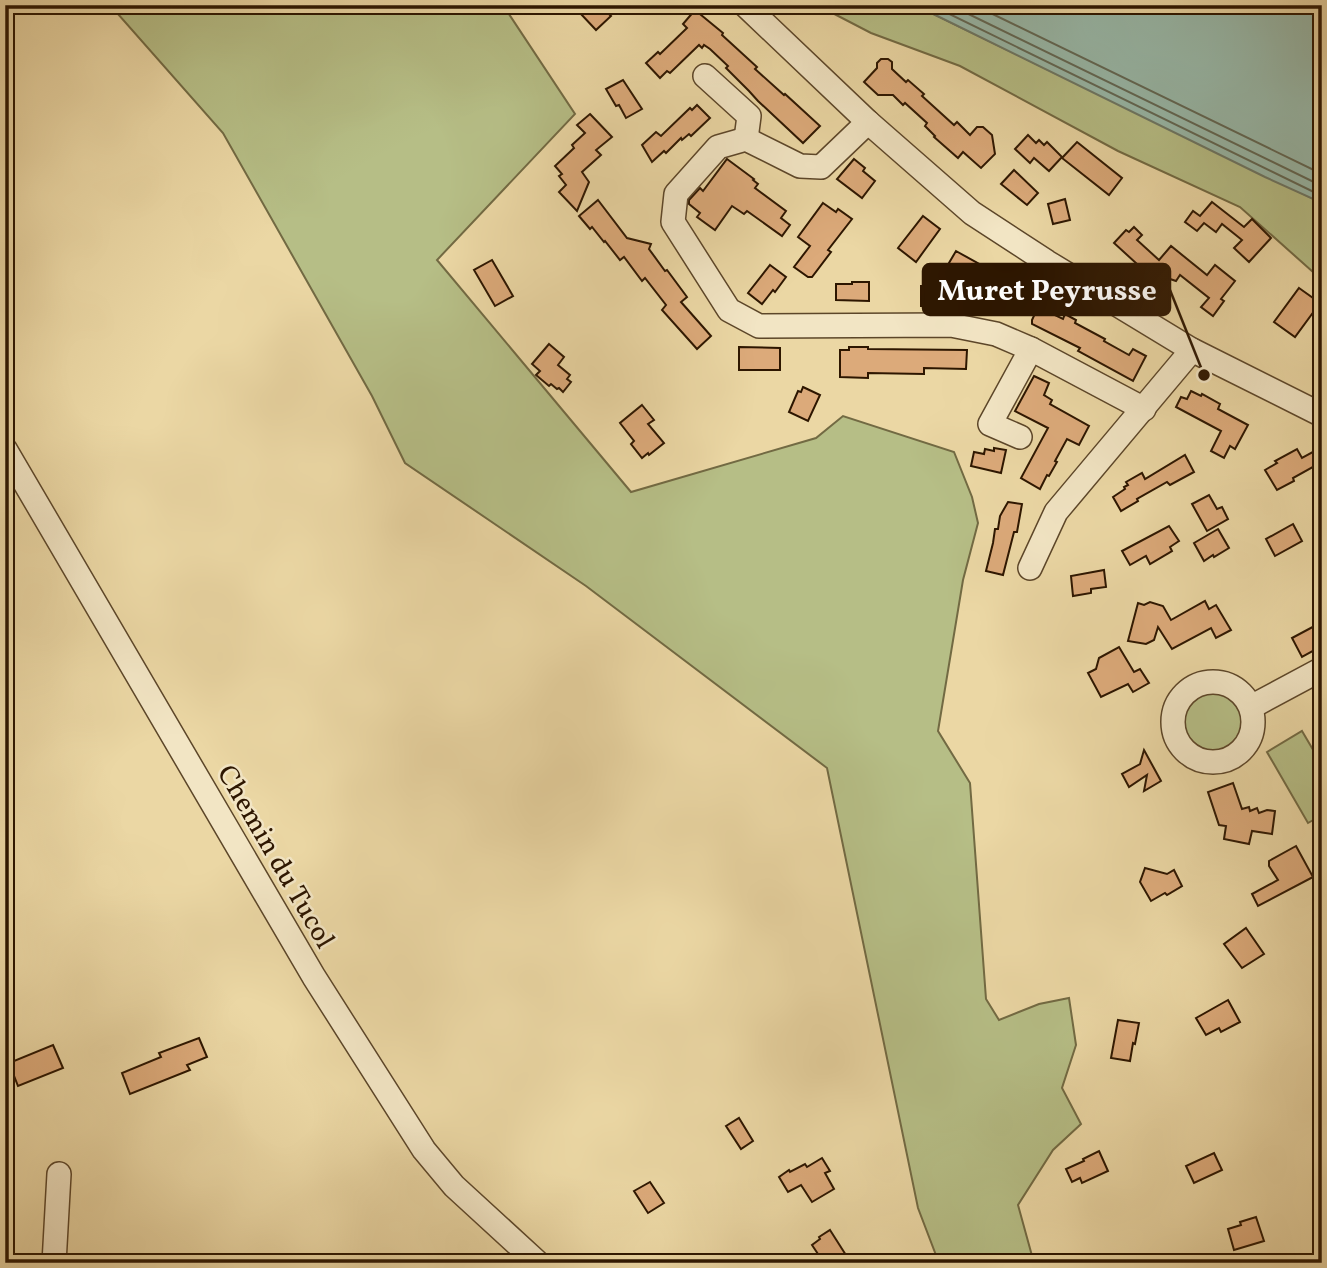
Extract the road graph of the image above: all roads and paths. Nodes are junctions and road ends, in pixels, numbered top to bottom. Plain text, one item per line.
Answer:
1 (745, 5) edge
2 (705, 76) dead end
3 (868, 122) junction
4 (746, 139) junction
5 (1031, 349) junction
6 (1192, 350) junction
7 (1144, 410) junction
8 (1322, 415) edge
9 (1020, 437) dead end
10 (5, 449) edge
11 (1030, 568) dead end
12 (1322, 669) edge
13 (1251, 707) dead end
14 (59, 1174) dead end
15 (54, 1263) edge
16 (538, 1263) edge

1 - 3 street
2 - 4 street
3 - 4 street
3 - 6 street
4 - 5 street
5 - 7 street
5 - 9 street
6 - 7 street
6 - 8 street
7 - 11 street
10 - 16 street, Chemin du Tucol
12 - 13 street
14 - 15 street

